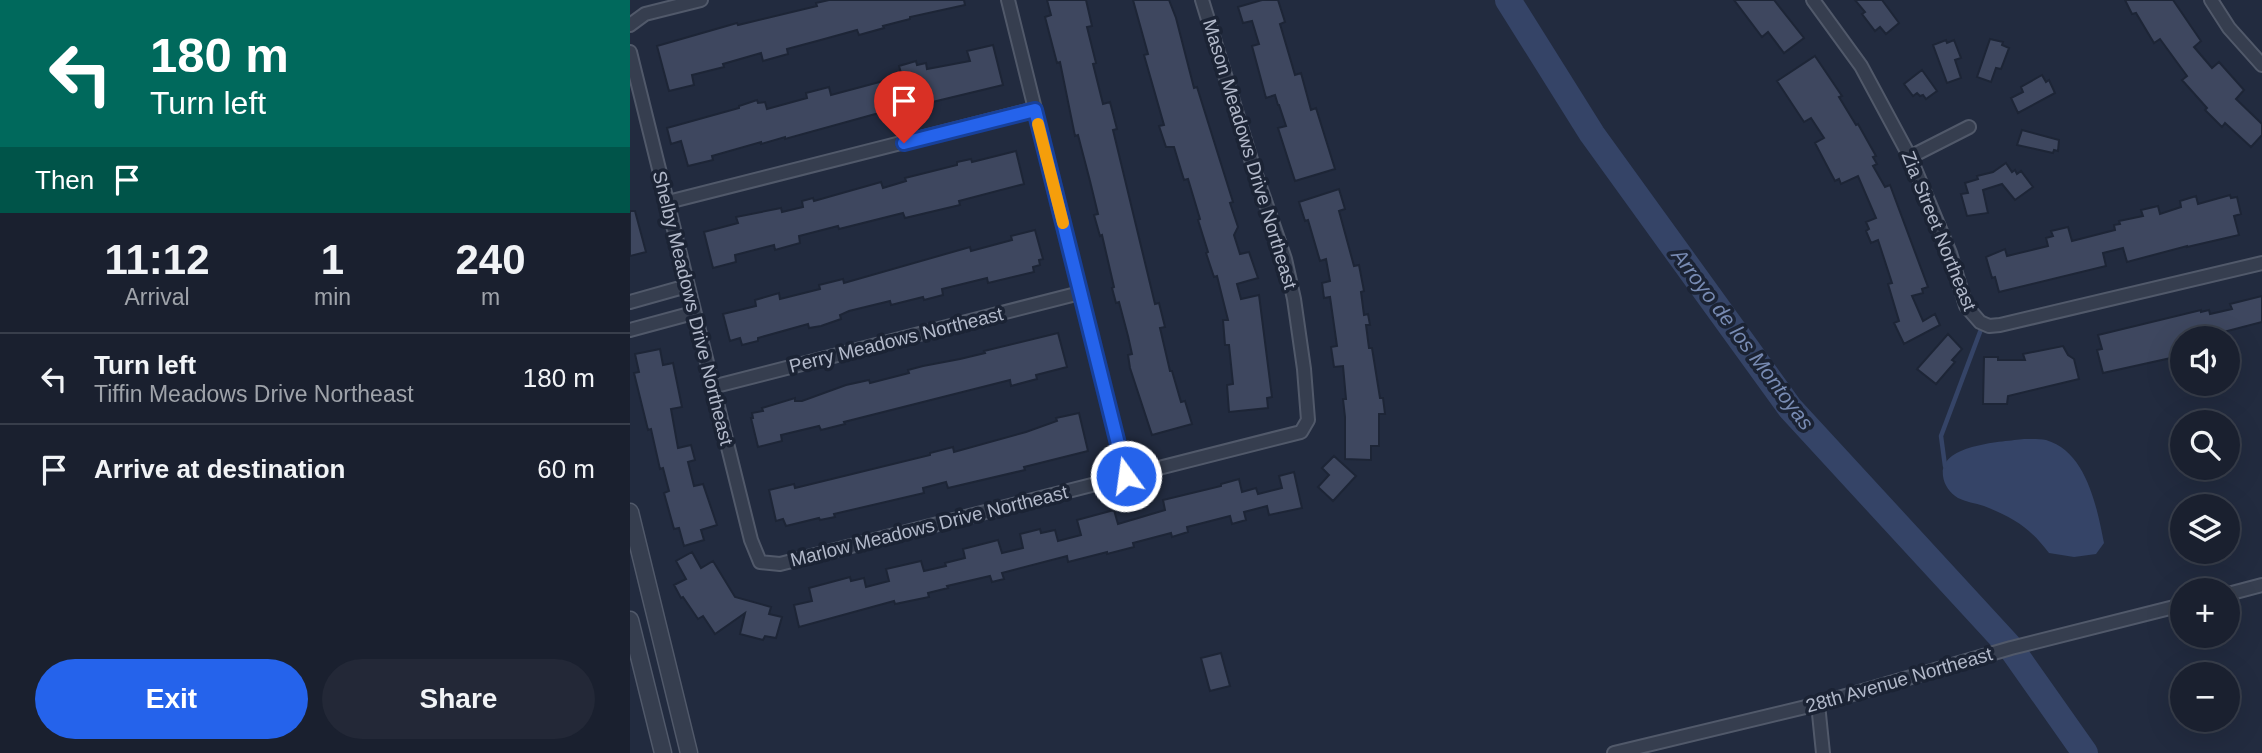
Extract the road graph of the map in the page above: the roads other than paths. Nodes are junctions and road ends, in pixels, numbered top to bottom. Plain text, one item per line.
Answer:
1 (701, 0) edge
2 (1007, 0) edge
3 (1202, 0) edge
4 (1814, 0) edge
5 (2211, 0) edge
6 (630, 25) edge
7 (630, 52) edge
8 (2262, 65) edge
9 (1035, 110) junction
10 (1969, 127) dead end
11 (1910, 157) junction
12 (668, 202) junction
13 (2262, 263) edge
14 (687, 286) junction
15 (1080, 293) junction
16 (630, 302) edge
17 (694, 313) junction
18 (630, 330) edge
19 (712, 387) junction
20 (1301, 432) joint
21 (1126, 476) junction
22 (630, 512) edge
23 (760, 562) joint
24 (2262, 585) edge
25 (2240, 591) edge
26 (2170, 608) edge
27 (630, 620) edge
28 (1818, 704) junction
29 (663, 753) edge
30 (689, 753) edge
31 (1614, 753) edge
32 (1823, 753) edge

1 - 6 street
2 - 9 street
3 - 20 street, Mason Meadows Drive Northeast
4 - 11 street, Zia Street Northeast
5 - 8 street
7 - 12 street, Shelby Meadows Drive Northeast
9 - 12 street
9 - 15 street
10 - 11 street
11 - 13 street, Zia Street Northeast
12 - 14 street, Shelby Meadows Drive Northeast
14 - 16 street
14 - 17 street, Shelby Meadows Drive Northeast
15 - 19 street, Perry Meadows Northeast
15 - 21 street
17 - 18 street
17 - 19 street, Shelby Meadows Drive Northeast
19 - 23 street, Shelby Meadows Drive Northeast
20 - 21 street, Marlow Meadows Drive Northeast
21 - 23 street, Marlow Meadows Drive Northeast
22 - 30 street
24 - 25 street
26 - 28 street, 28th Avenue Northeast
27 - 29 street
28 - 31 street, 28th Avenue Northeast
28 - 32 street

